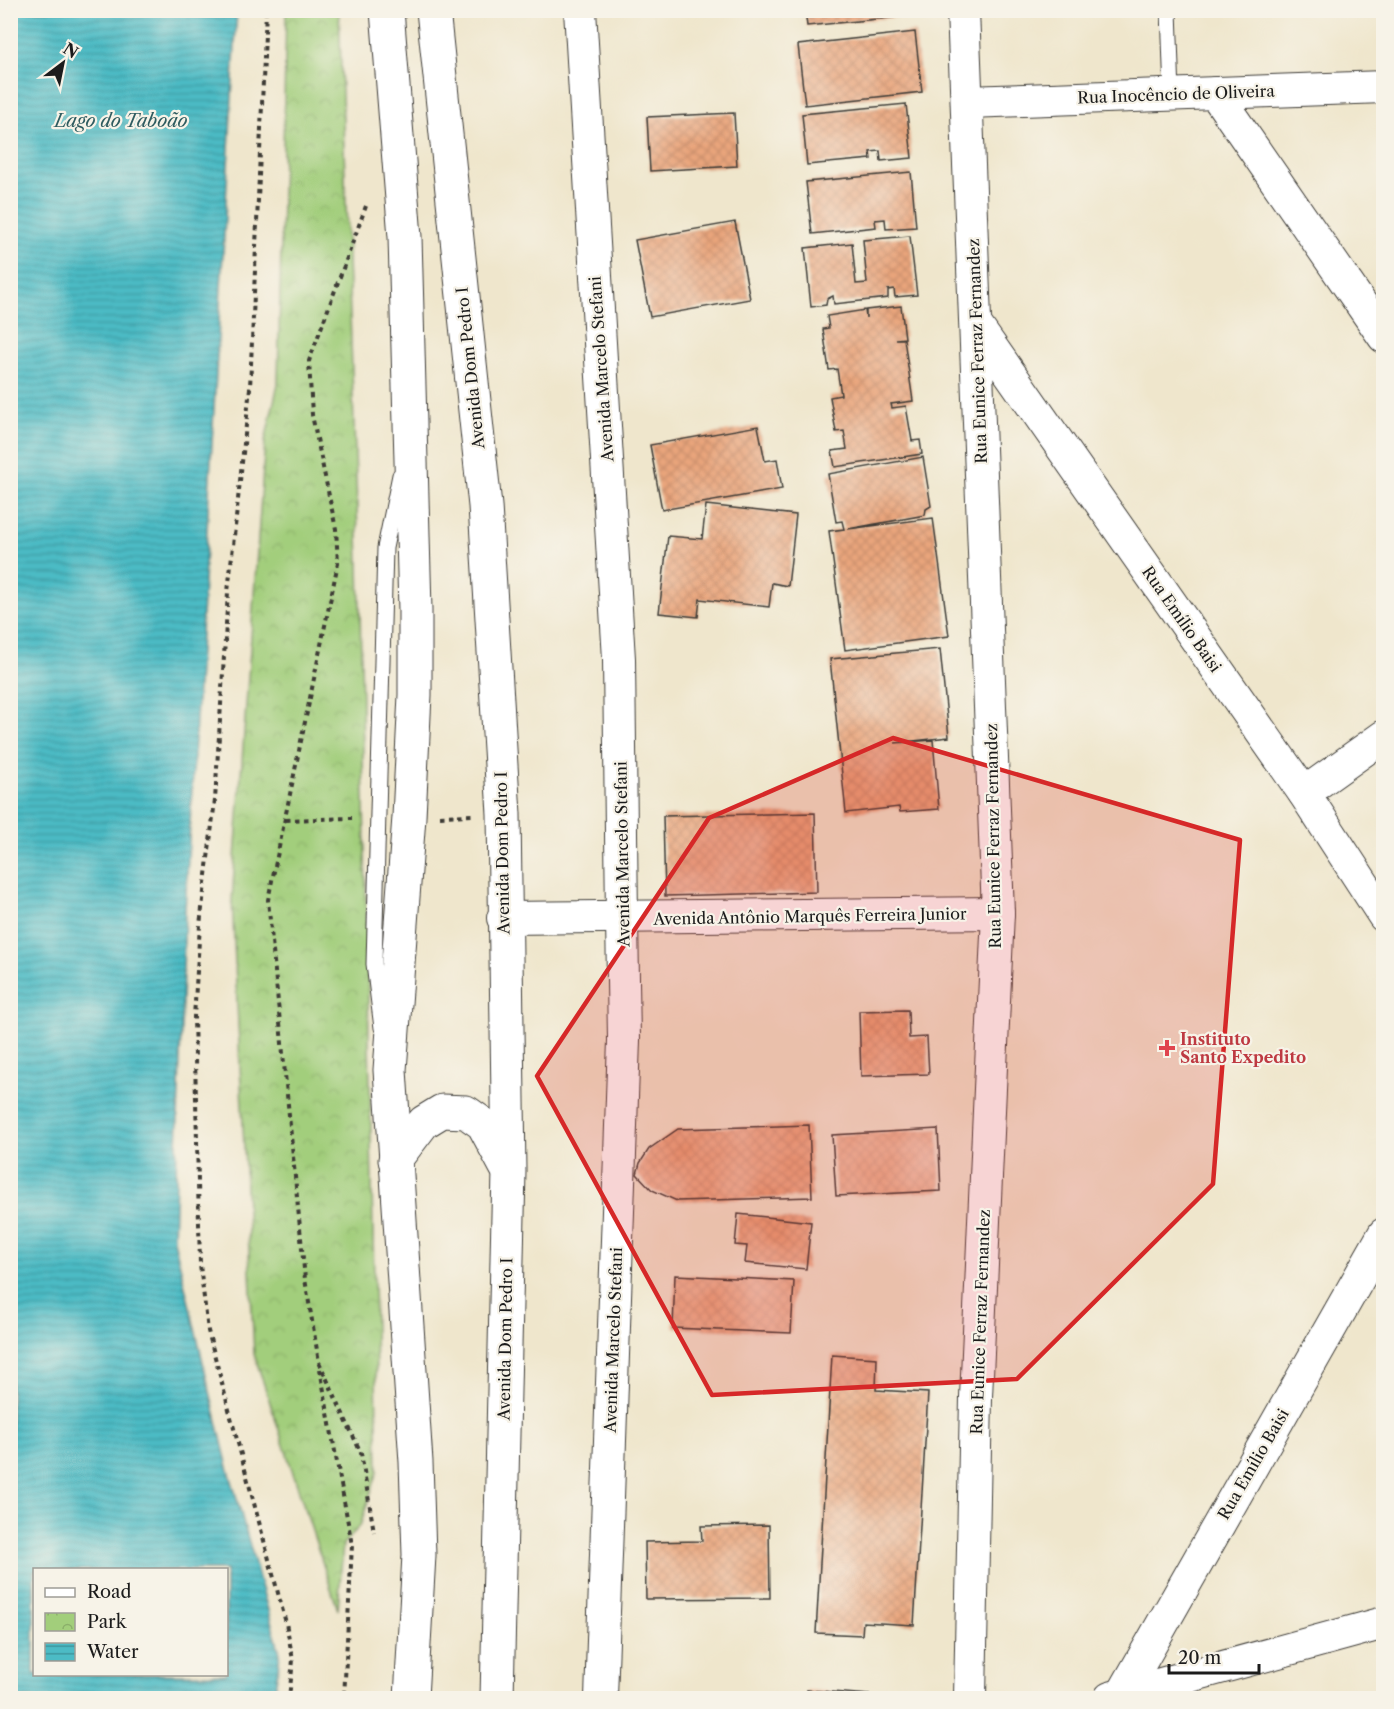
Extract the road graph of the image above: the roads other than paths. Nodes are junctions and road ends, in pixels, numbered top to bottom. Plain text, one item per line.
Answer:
1 (387, 10) edge
2 (433, 10) edge
3 (580, 10) edge
4 (963, 10) edge
5 (1169, 10) edge
6 (1383, 87) edge
7 (1215, 93) junction
8 (1172, 95) junction
9 (968, 102) junction
10 (976, 325) junction
11 (1383, 337) edge
12 (1383, 736) edge
13 (1304, 793) junction
14 (998, 913) junction
15 (1383, 916) edge
16 (503, 918) junction
17 (622, 919) junction
18 (395, 1160) junction
19 (509, 1172) junction
20 (1383, 1234) edge
21 (1383, 1623) edge
22 (1116, 1697) edge
23 (411, 1698) edge
24 (497, 1698) edge
25 (601, 1698) edge
26 (970, 1698) edge

1 - 18 main road
2 - 16 main road, Avenida Dom Pedro I
3 - 17 street, Avenida Marcelo Stefani
4 - 9 street, Rua Eunice Ferraz Fernandez
5 - 8 lane
6 - 7 street, Rua Inocêncio de Oliveira
7 - 8 street, Rua Inocêncio de Oliveira
7 - 11 street
8 - 9 street, Rua Inocêncio de Oliveira
9 - 10 street, Rua Eunice Ferraz Fernandez
10 - 13 street, Rua Emílio Baisi
10 - 14 street, Rua Eunice Ferraz Fernandez
12 - 13 street
13 - 15 street, Rua Emílio Baisi
14 - 17 street, Avenida Antônio Marquês Ferreira Junior
14 - 26 street, Rua Eunice Ferraz Fernandez
16 - 17 street, Avenida Antônio Marquês Ferreira Junior
16 - 19 main road, Avenida Dom Pedro I
17 - 25 street, Avenida Marcelo Stefani
18 - 19 main road
18 - 23 main road
19 - 24 main road, Avenida Dom Pedro I
20 - 22 street, Rua Emílio Baisi
21 - 22 street

